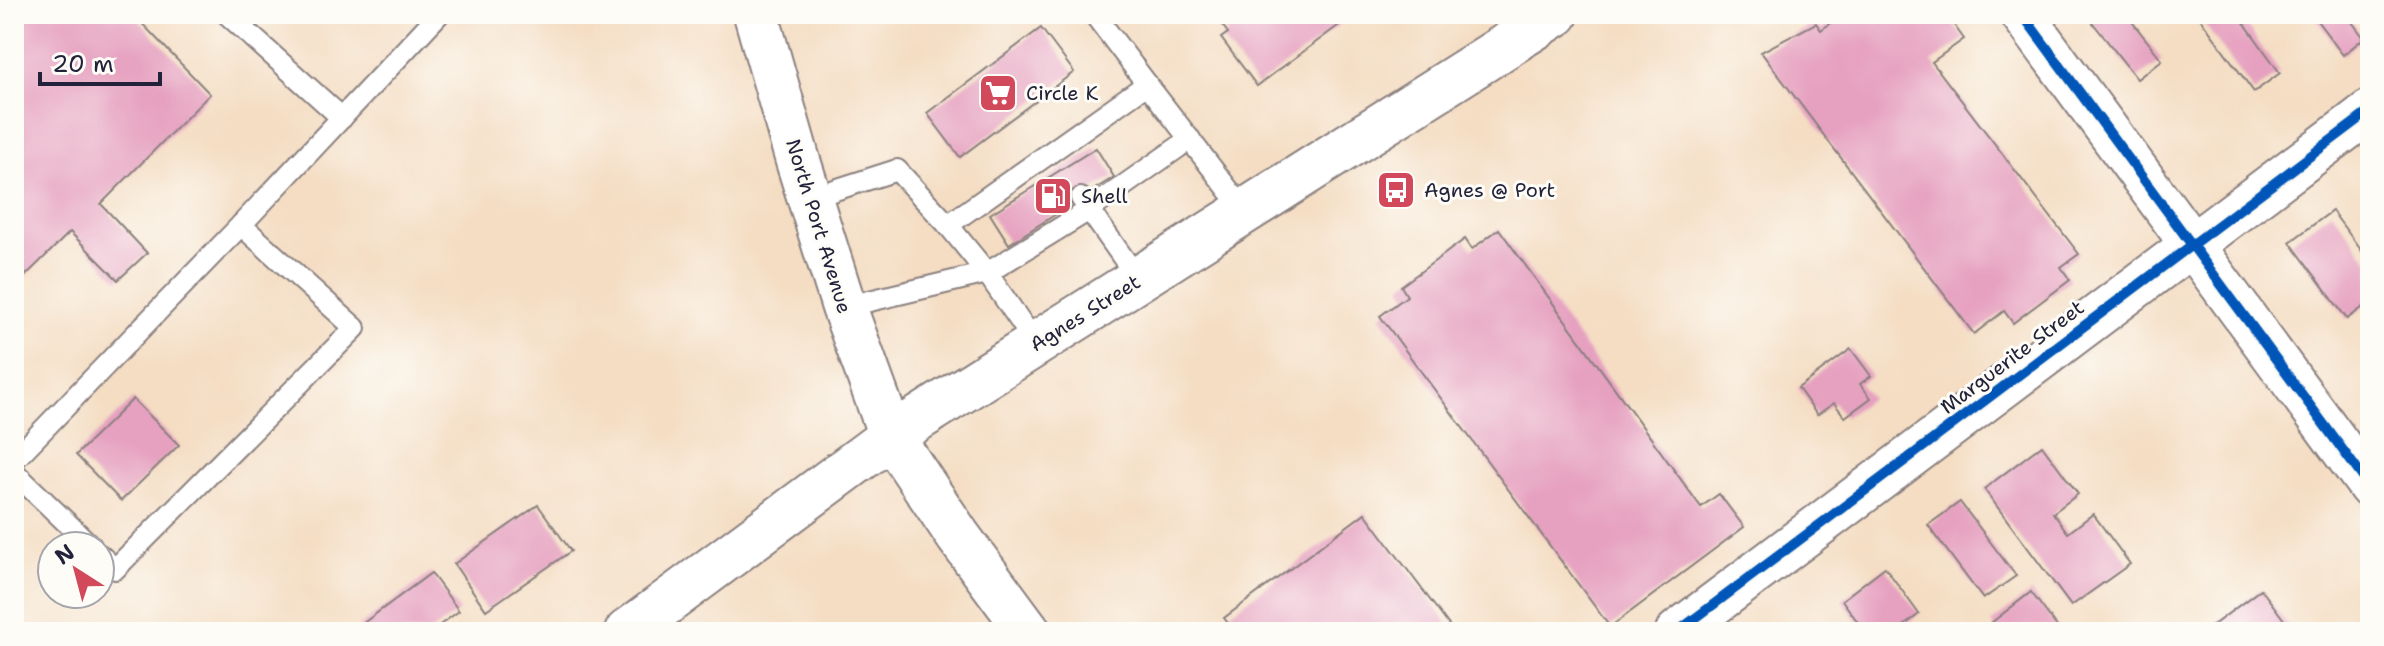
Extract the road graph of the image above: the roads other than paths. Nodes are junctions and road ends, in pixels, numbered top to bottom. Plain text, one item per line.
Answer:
1 (227, 14) edge
2 (439, 14) edge
3 (756, 14) edge
4 (1094, 14) edge
5 (1556, 14) edge
6 (2022, 14) edge
7 (1147, 84) junction
8 (2370, 111) edge
9 (342, 118) junction
10 (1190, 139) junction
11 (810, 198) junction
12 (1085, 204) junction
13 (1245, 211) junction
14 (241, 225) junction
15 (948, 225) junction
16 (2192, 244) junction
17 (987, 273) junction
18 (1138, 279) junction
19 (844, 307) junction
20 (1036, 344) junction
21 (891, 436) junction
22 (14, 460) edge
23 (14, 472) edge
24 (2370, 487) edge
25 (74, 530) edge
26 (116, 568) edge
27 (627, 632) edge
28 (1029, 632) edge
29 (1677, 632) edge

1 - 9 lane
2 - 9 lane
3 - 11 main road, North Port Avenue
4 - 7 lane
5 - 13 main road, Agnes Street
6 - 16 street
7 - 10 lane
7 - 15 lane
8 - 16 street, Marguerite Street
9 - 14 lane
10 - 12 lane
10 - 13 lane
11 - 15 lane
11 - 19 main road, North Port Avenue
12 - 17 lane
12 - 18 lane
13 - 18 main road, Agnes Street
14 - 22 lane
14 - 26 lane
15 - 17 lane
16 - 24 street
16 - 29 street, Marguerite Street
17 - 19 lane
17 - 20 lane
18 - 20 main road, Agnes Street
19 - 21 main road, North Port Avenue
20 - 21 main road, Agnes Street
21 - 27 main road, Agnes Street
21 - 28 main road, North Port Avenue
23 - 25 lane

